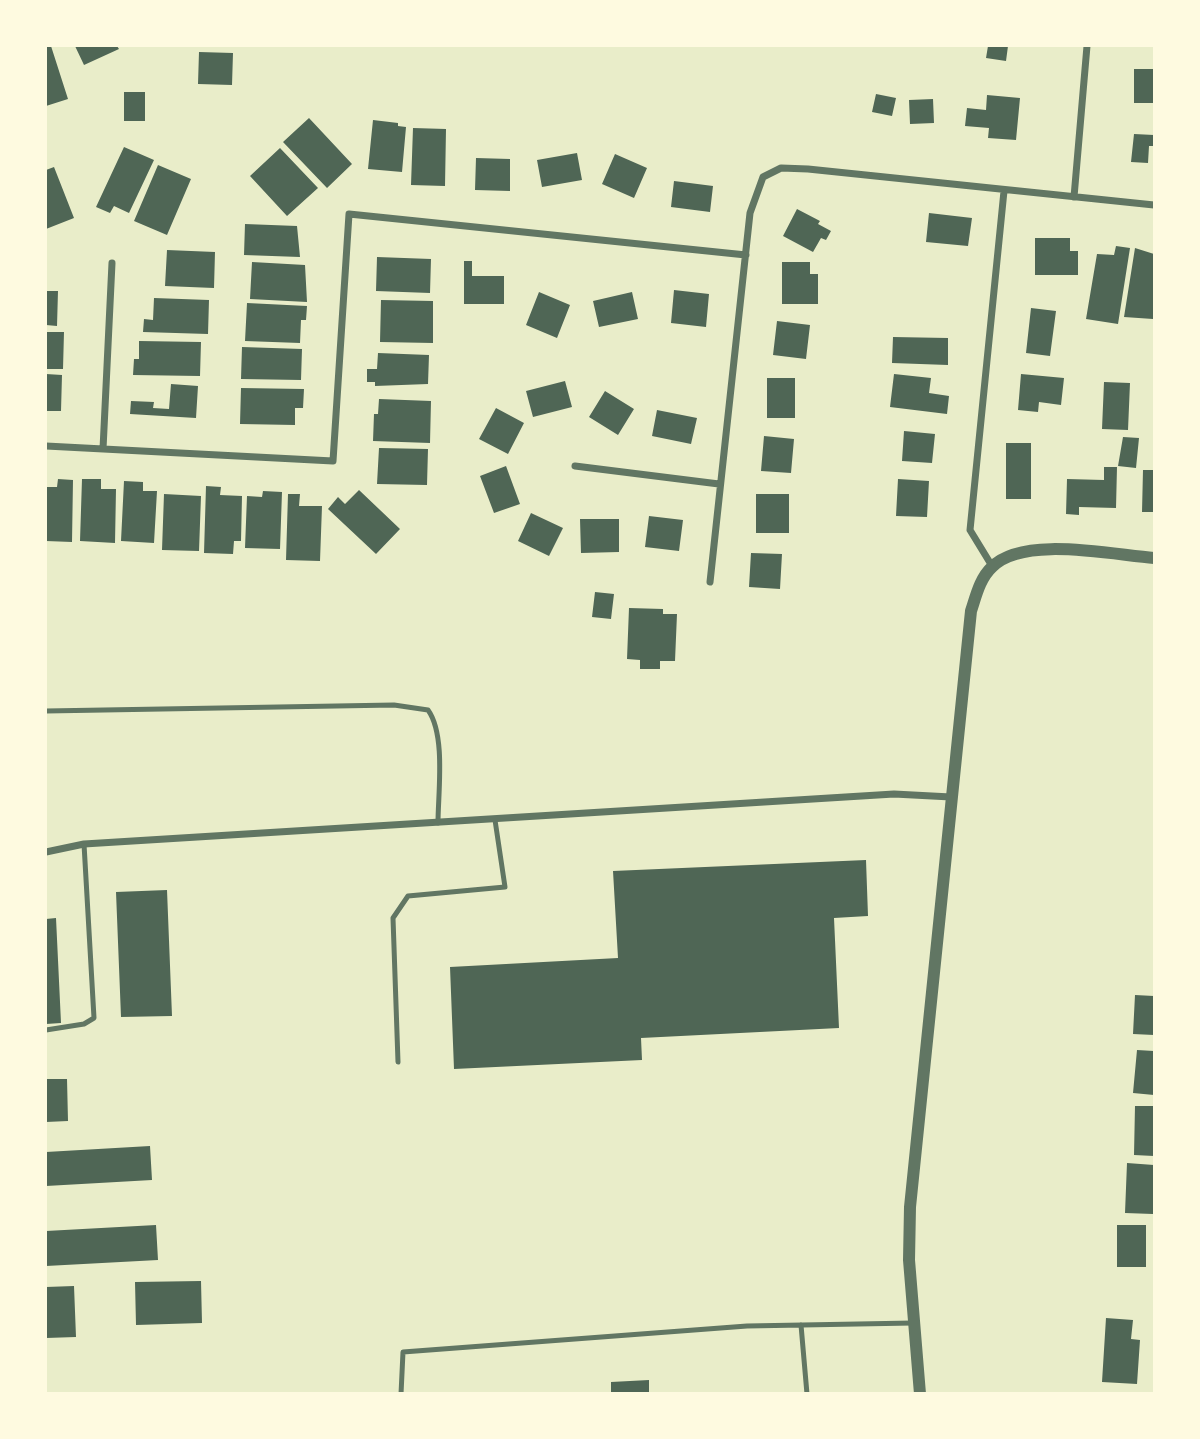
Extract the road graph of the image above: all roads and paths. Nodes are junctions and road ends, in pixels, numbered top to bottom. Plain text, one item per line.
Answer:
1 (1087, 46) edge
2 (1004, 191) junction
3 (1074, 197) junction
4 (1154, 205) edge
5 (746, 254) junction
6 (112, 263) dead end
7 (46, 446) edge
8 (103, 449) junction
9 (575, 466) dead end
10 (719, 484) junction
11 (1154, 558) edge
12 (992, 566) junction
13 (710, 582) dead end
14 (46, 711) edge
15 (951, 797) junction
16 (495, 820) junction
17 (438, 823) junction
18 (84, 845) junction
19 (46, 852) edge
20 (46, 1030) edge
21 (398, 1062) dead end
22 (913, 1323) junction
23 (801, 1325) junction
24 (401, 1394) edge
25 (807, 1394) edge
26 (920, 1394) edge

1 - 3 street
2 - 3 street
2 - 5 street
2 - 12 street
3 - 4 street
5 - 8 street
5 - 10 street
6 - 8 street
7 - 8 street
9 - 10 street
10 - 13 street
11 - 12 street
12 - 15 street
14 - 17 lane
15 - 16 street
15 - 22 street
16 - 17 street
16 - 21 lane
17 - 18 street
18 - 19 street
18 - 20 lane
22 - 23 lane
22 - 26 street
23 - 24 lane
23 - 25 lane

